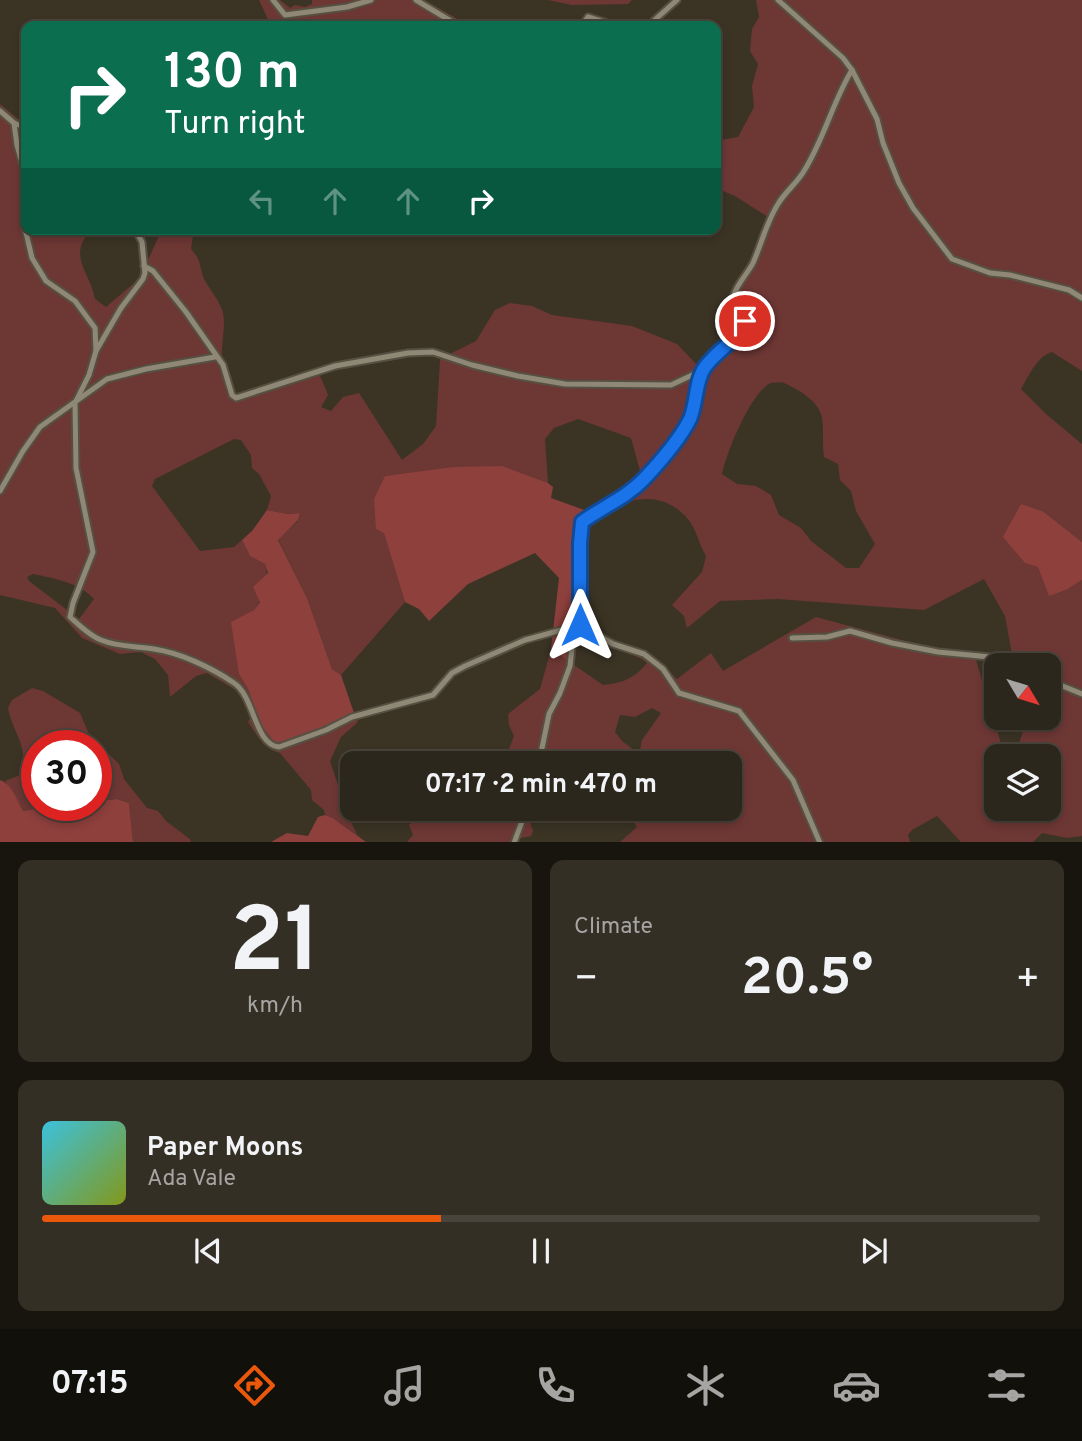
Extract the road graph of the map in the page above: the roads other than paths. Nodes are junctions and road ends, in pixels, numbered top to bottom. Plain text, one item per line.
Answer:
1 (273, 0) edge
2 (371, 0) edge
3 (416, 0) edge
4 (677, 0) edge
5 (778, 0) edge
6 (451, 21) edge
7 (585, 21) edge
8 (601, 21) edge
9 (654, 21) edge
10 (852, 70) junction
11 (0, 111) edge
12 (14, 123) junction
13 (21, 126) edge
14 (21, 159) edge
15 (26, 235) edge
16 (138, 235) edge
17 (144, 266) junction
18 (1082, 298) edge
19 (96, 351) junction
20 (215, 357) junction
21 (703, 370) junction
22 (75, 403) junction
23 (0, 491) edge
24 (580, 625) junction
25 (792, 638) dead end
26 (984, 656) edge
27 (1061, 685) edge
28 (1082, 694) edge
29 (542, 751) edge
30 (522, 821) edge
31 (514, 842) edge
32 (820, 842) edge

1 - 2 street
3 - 6 street
4 - 9 street
5 - 10 street
7 - 8 street
10 - 18 street
10 - 21 street
11 - 12 street
12 - 13 street
12 - 14 street
15 - 19 street
16 - 17 street
17 - 19 street
17 - 20 street
19 - 22 street
20 - 21 street
20 - 22 street
21 - 24 street
22 - 23 street
22 - 24 street
24 - 29 street
24 - 32 street
25 - 26 street
27 - 28 street
30 - 31 street

